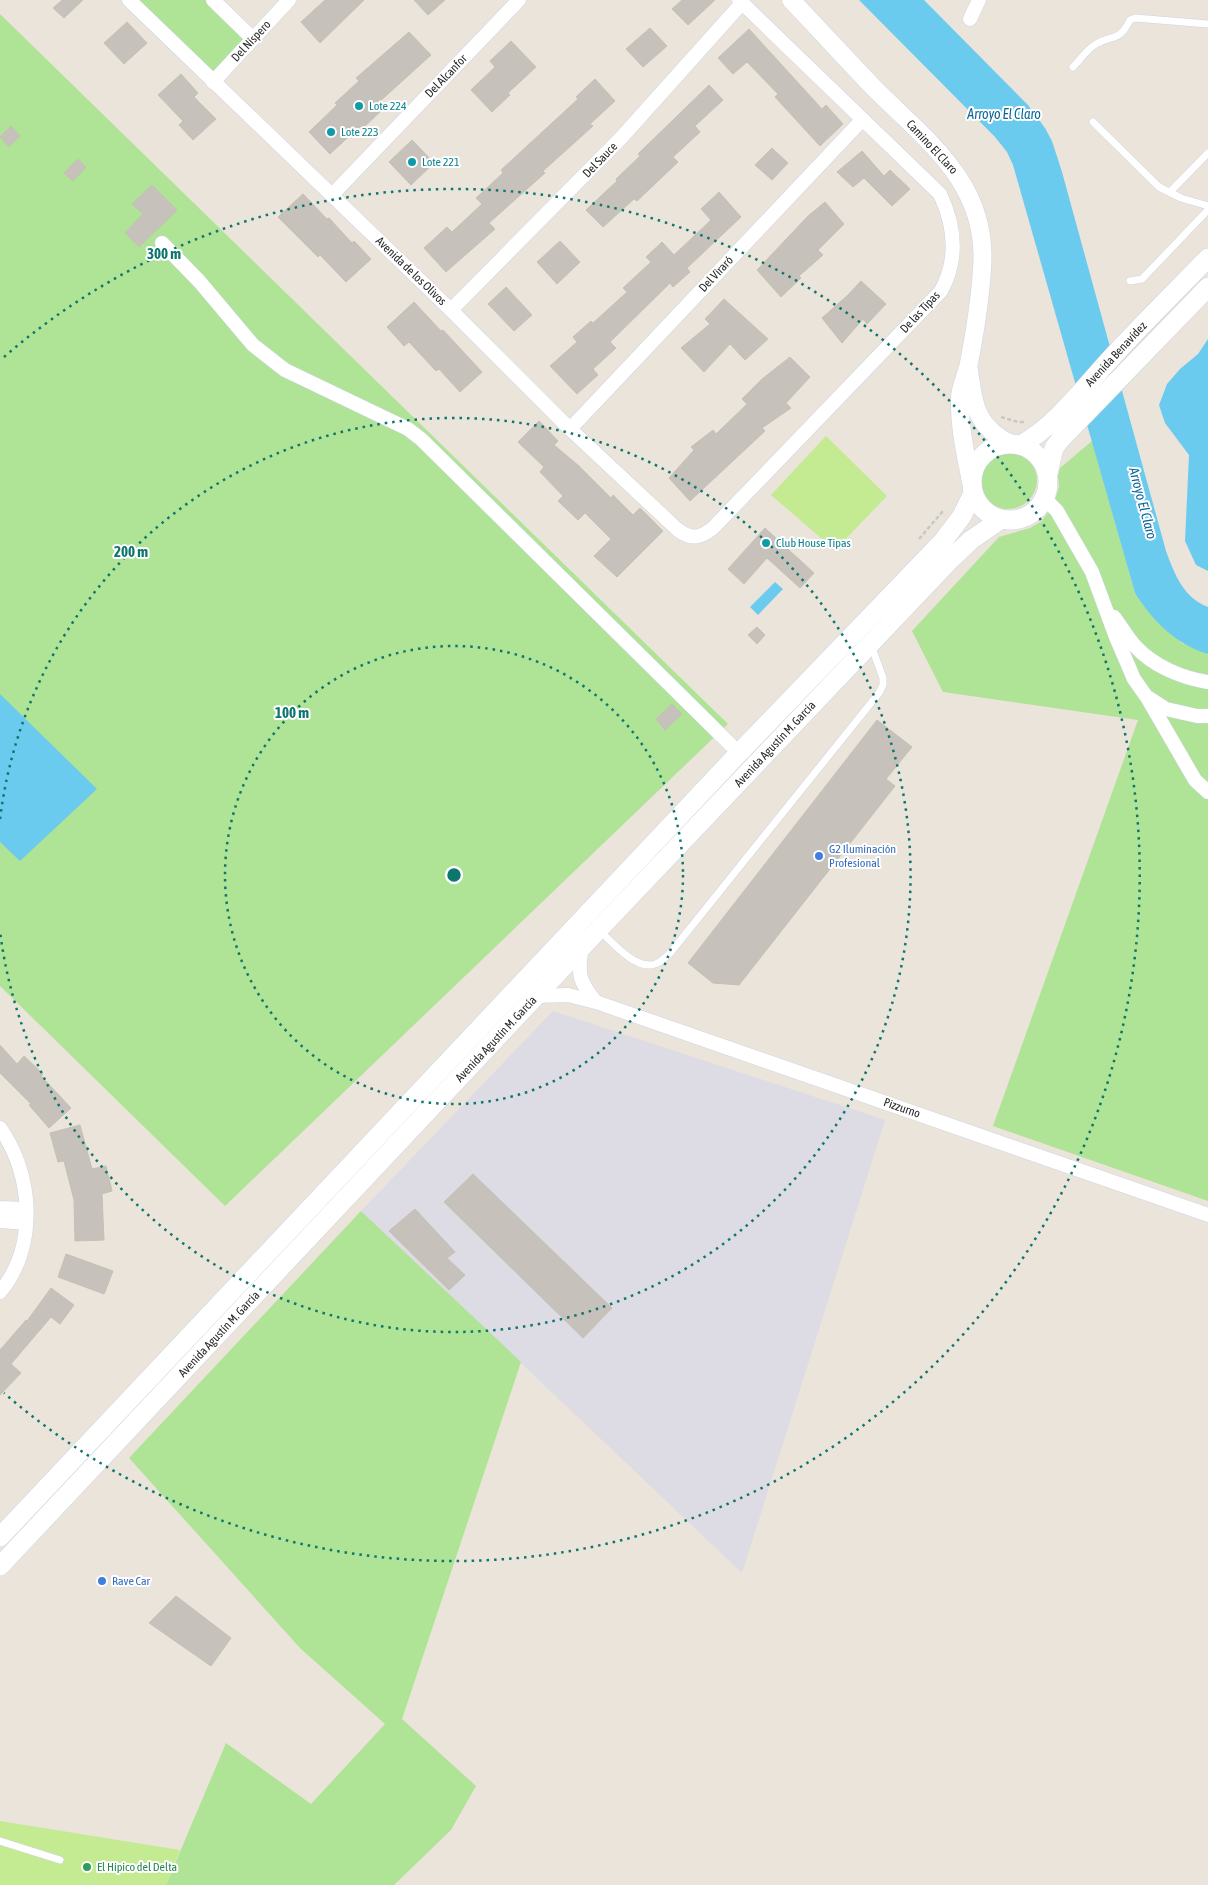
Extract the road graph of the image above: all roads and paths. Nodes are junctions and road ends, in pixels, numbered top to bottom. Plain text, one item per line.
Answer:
1 (129, 0) edge
2 (213, 0) edge
3 (289, 0) edge
4 (791, 0) edge
5 (979, 0) edge
6 (741, 2) edge
7 (510, 3) edge
8 (970, 19) dead end
9 (1208, 24) edge
10 (252, 38) junction
11 (1073, 67) dead end
12 (213, 82) junction
13 (862, 120) junction
14 (1093, 122) dead end
15 (1208, 153) edge
16 (1170, 192) junction
17 (332, 196) junction
18 (1208, 206) edge
19 (1208, 210) edge
20 (162, 243) dead end
21 (1208, 258) edge
22 (1130, 281) dead end
23 (1208, 287) edge
24 (451, 310) junction
25 (969, 364) junction
26 (1000, 416) dead end
27 (1027, 422) dead end
28 (570, 429) junction
29 (1016, 444) junction
30 (1048, 473) junction
31 (972, 488) junction
32 (1045, 499) junction
33 (1000, 520) junction
34 (695, 538) joint
35 (1103, 602) junction
36 (870, 644) junction
37 (1208, 682) edge
38 (1146, 696) junction
39 (1208, 716) edge
40 (739, 753) junction
41 (1208, 792) edge
42 (599, 930) junction
43 (582, 947) junction
44 (536, 996) junction
45 (596, 1002) junction
46 (0, 1128) edge
47 (0, 1208) edge
48 (1208, 1215) edge
49 (26, 1216) junction
50 (0, 1221) edge
51 (0, 1292) edge
52 (0, 1537) edge
53 (0, 1566) edge
54 (0, 1841) edge
55 (60, 1860) dead end

1 - 12 street, Avenida de los Olivos
2 - 10 street
3 - 10 street, Del Níspero
4 - 25 street, Camino El Claro
5 - 8 street
6 - 13 street, De las Tipas
6 - 24 street, Del Sauce
7 - 17 street, Del Alcanfor
9 - 11 lane
10 - 12 street, Del Níspero
12 - 17 street, Avenida de los Olivos
13 - 28 street, Del Viraró
13 - 34 street, De las Tipas
14 - 16 lane
15 - 16 lane
16 - 18 lane
17 - 24 street, Avenida de los Olivos
19 - 22 lane
20 - 40 street
21 - 29 main road, Avenida Benavídez
23 - 30 main road, Avenida Benavídez
24 - 28 street, Avenida de los Olivos
25 - 29 street, Camino El Claro
25 - 31 street, Camino El Claro
26 - 27 path
28 - 34 street, Avenida de los Olivos
29 - 30 main road
29 - 31 main road
30 - 32 main road
31 - 33 main road
31 - 40 main road, Avenida Agustín M. García
32 - 33 main road
32 - 35 street
33 - 36 main road, Avenida Agustín M. García
35 - 37 street
35 - 38 street
36 - 42 main road, Avenida Agustín M. García
36 - 42 lane
38 - 39 street
38 - 41 street
40 - 52 main road, Avenida Agustín M. García
42 - 43 main road, Avenida Agustín M. García
43 - 44 main road, Avenida Agustín M. García
43 - 45 street
44 - 45 street, Pizzurno
44 - 53 main road, Avenida Agustín M. García
45 - 48 street, Pizzurno
46 - 49 street
47 - 49 street
49 - 50 street
49 - 51 street
54 - 55 lane

